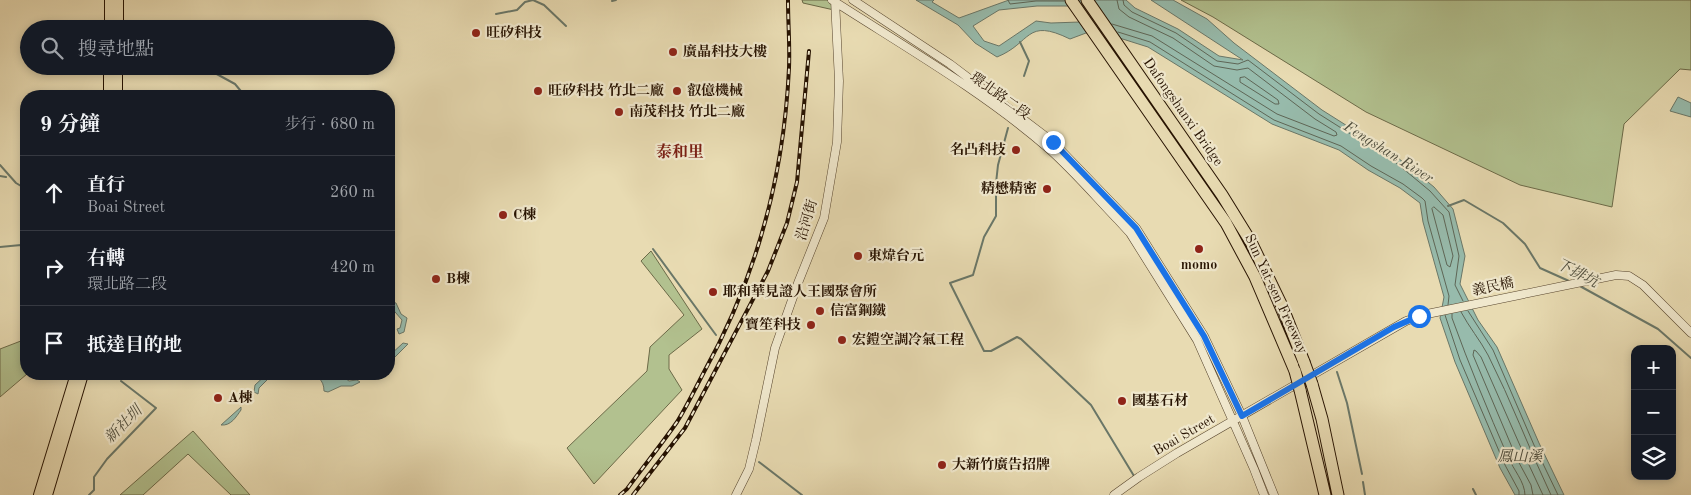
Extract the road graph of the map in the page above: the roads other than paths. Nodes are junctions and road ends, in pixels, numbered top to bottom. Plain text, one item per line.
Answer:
1 (110, 0) edge
2 (118, 0) edge
3 (854, 0) edge
4 (1071, 0) edge
5 (1087, 0) edge
6 (834, 1) edge
7 (110, 20) edge
8 (118, 20) edge
9 (109, 75) edge
10 (117, 75) edge
11 (109, 90) edge
12 (116, 90) edge
13 (1226, 223) joint
14 (1251, 242) joint
15 (1399, 324) joint
16 (1691, 333) edge
17 (74, 380) edge
18 (81, 380) edge
19 (1242, 416) junction
20 (1233, 421) junction
21 (39, 495) edge
22 (47, 495) edge
23 (736, 495) edge
24 (1114, 495) edge
25 (1264, 495) edge
26 (1274, 495) edge
27 (1325, 495) edge
28 (1338, 495) edge

1 - 7 main road
2 - 8 main road
3 - 19 street, 環北路二段
4 - 13 highway, Dafongshanxi Bridge
5 - 14 highway, Dafongshanxi Bridge
6 - 20 street, 環北路二段
6 - 23 street, 沿河街
9 - 11 main road
10 - 12 main road
13 - 27 highway, Sun Yat-sen Freeway, bridge
14 - 28 highway, Sun Yat-sen Freeway, bridge
15 - 16 street, 義民橋
15 - 19 street, Boai Street
17 - 21 main road
18 - 22 main road
19 - 20 street, Boai Street
19 - 26 street, 環北路二段
20 - 24 street, Boai Street
20 - 25 street, 環北路二段

